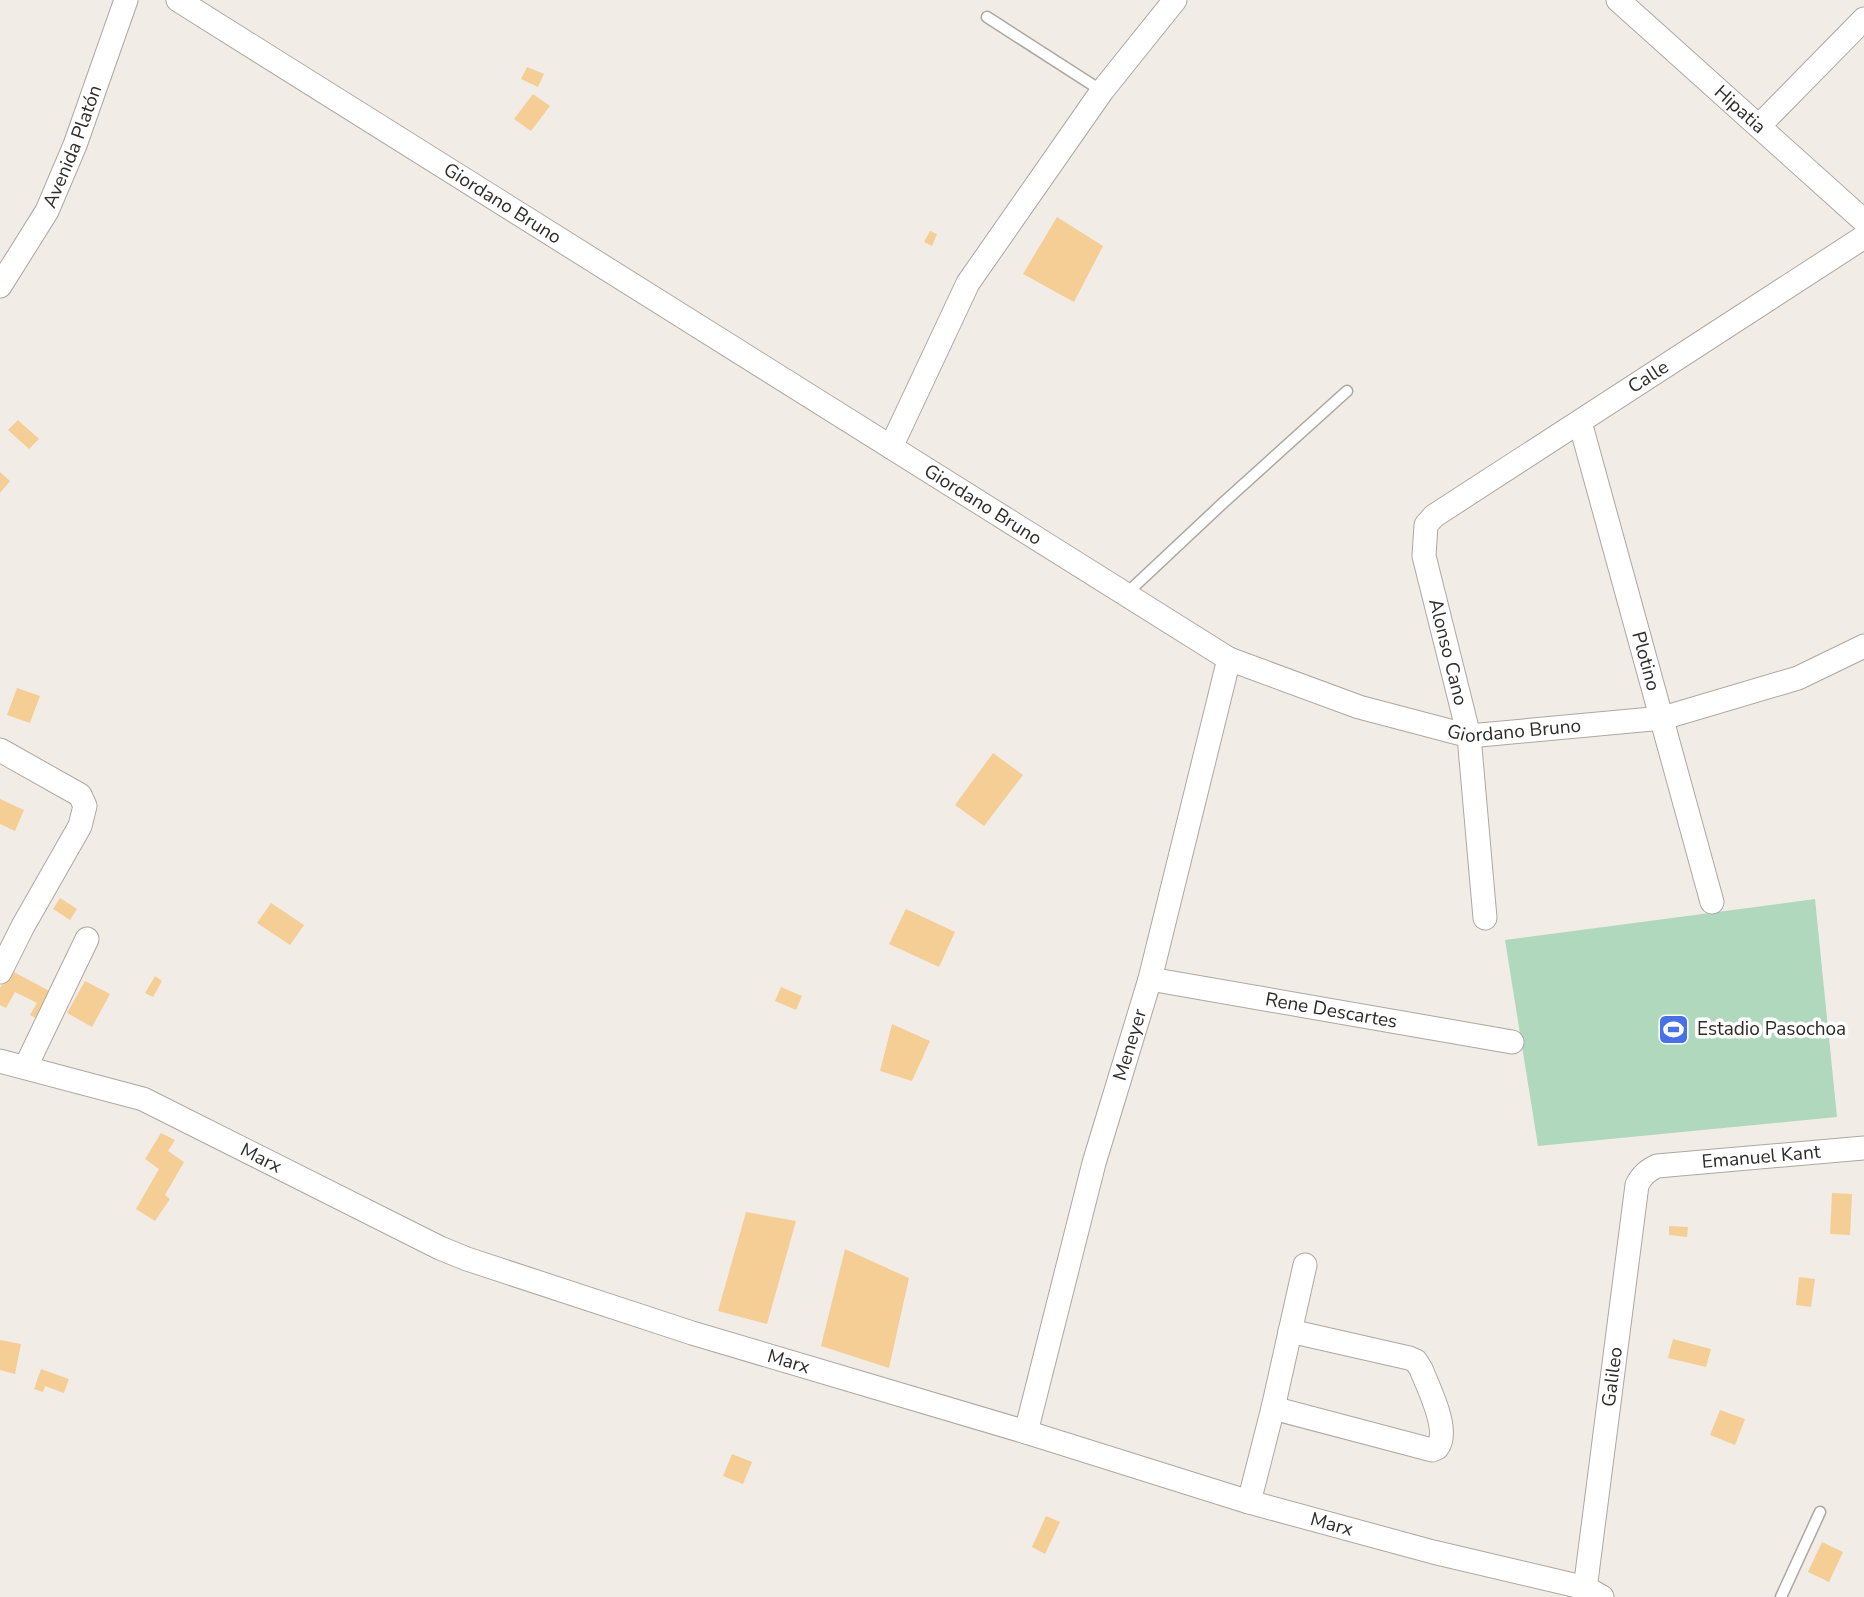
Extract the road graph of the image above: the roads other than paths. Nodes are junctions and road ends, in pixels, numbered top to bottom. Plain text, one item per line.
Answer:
1 (126, 0) edge
2 (178, 0) edge
3 (1175, 0) edge
4 (1618, 0) edge
5 (987, 17) dead end
6 (1864, 19) edge
7 (1102, 91) junction
8 (1759, 127) junction
9 (1864, 221) edge
10 (1864, 237) edge
11 (0, 286) edge
12 (1347, 391) dead end
13 (1580, 422) junction
14 (891, 447) junction
15 (1434, 516) joint
16 (1126, 594) junction
17 (1864, 646) edge
18 (1229, 659) junction
19 (1663, 718) junction
20 (1469, 736) junction
21 (0, 750) edge
22 (1712, 902) dead end
23 (1485, 918) dead end
24 (87, 940) dead end
25 (0, 972) edge
26 (1150, 979) junction
27 (1512, 1042) dead end
28 (0, 1061) edge
29 (26, 1066) junction
30 (1864, 1148) edge
31 (1657, 1166) joint
32 (1305, 1265) dead end
33 (1290, 1331) junction
34 (1273, 1408) junction
35 (1026, 1432) junction
36 (1249, 1502) junction
37 (1820, 1512) dead end
38 (1591, 1594) edge
39 (1781, 1597) edge

1 - 11 street, Avenida Platón
2 - 14 street, Giordano Bruno
3 - 7 street
4 - 8 street, Hipatia
5 - 7 lane
6 - 8 street
7 - 14 street
8 - 9 street, Hipatia
10 - 13 street, Calle
12 - 16 lane
13 - 15 street, Calle
13 - 19 street, Plotino
14 - 16 street, Giordano Bruno
15 - 20 street, Alonso Cano
16 - 18 street, Giordano Bruno
17 - 19 street, Giordano Bruno
18 - 20 street, Giordano Bruno
18 - 26 street, Meneyer
19 - 20 street, Giordano Bruno
19 - 22 street, Plotino
20 - 23 street, Alonso Cano
21 - 25 street
24 - 29 street
26 - 27 street, Rene Descartes
26 - 35 street, Meneyer
28 - 29 street, Marx
29 - 35 street, Marx
30 - 31 street, Emanuel Kant
31 - 38 street, Galileo
32 - 33 street
33 - 34 street
33 - 34 street
34 - 36 street
35 - 36 street, Marx
36 - 38 street, Marx
37 - 39 lane

